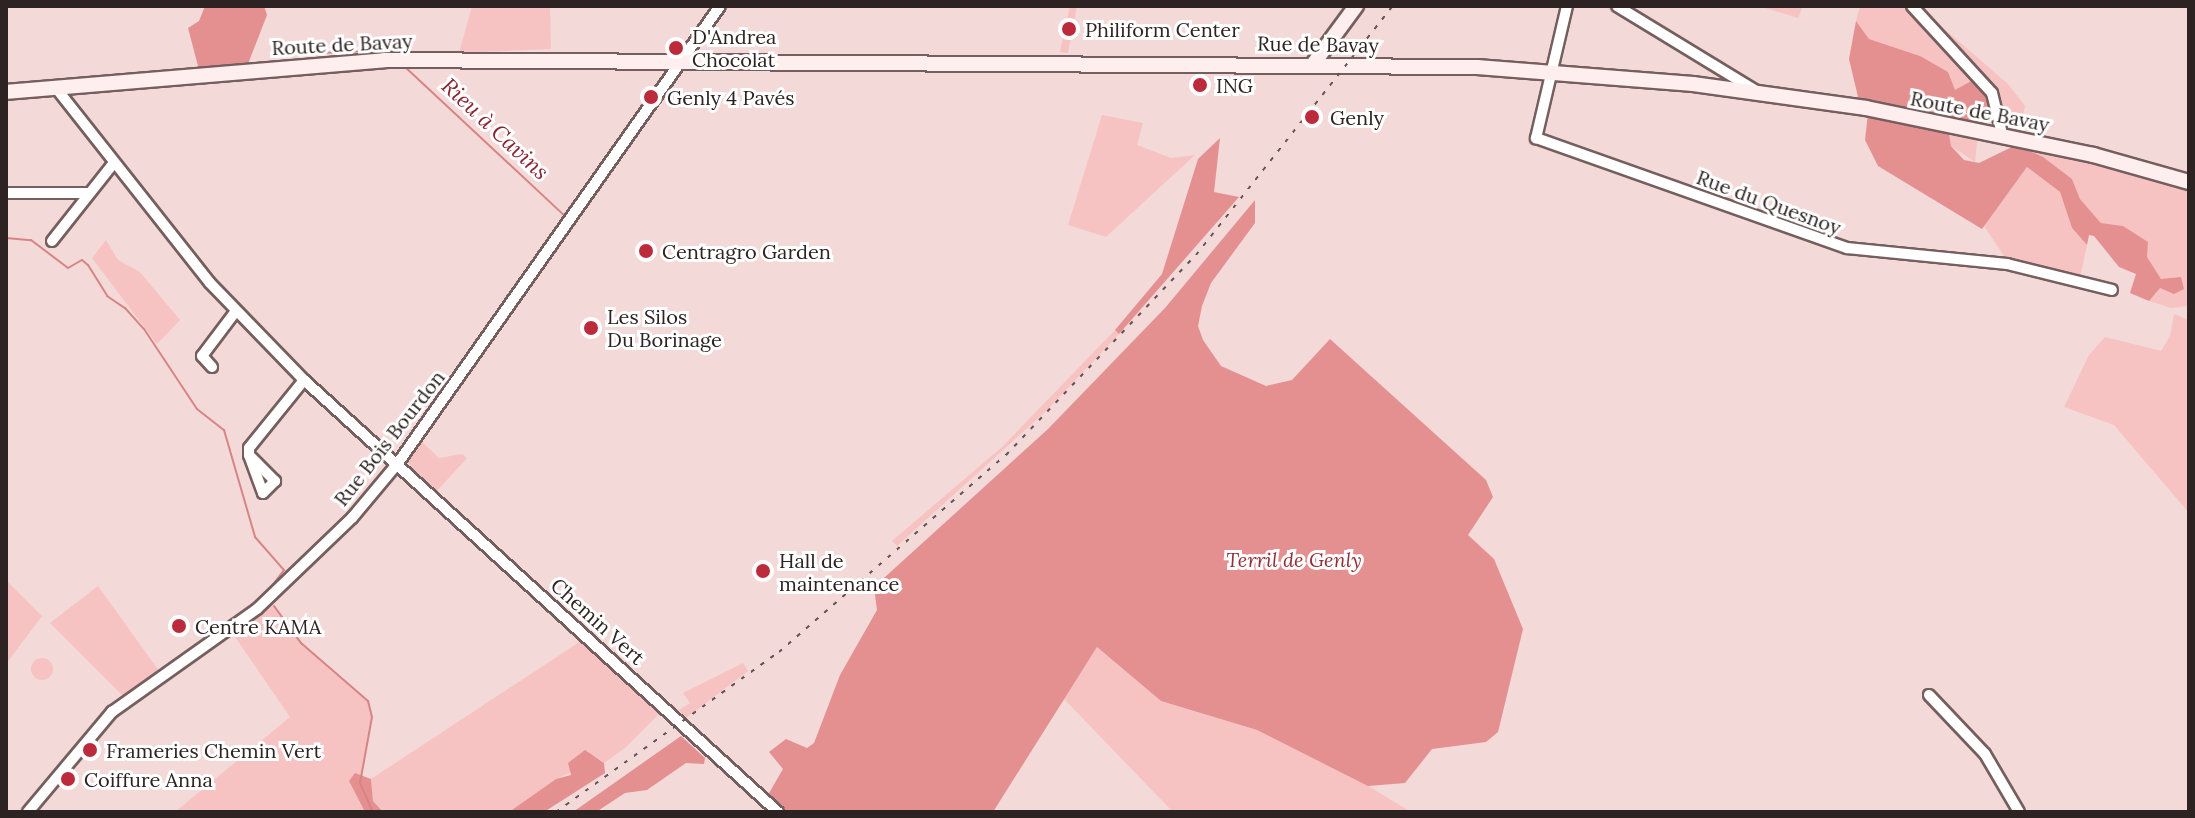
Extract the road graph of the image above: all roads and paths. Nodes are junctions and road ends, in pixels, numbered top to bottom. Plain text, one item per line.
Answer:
1 (720, 6) edge
2 (1356, 6) edge
3 (1567, 6) edge
4 (1617, 6) edge
5 (1912, 6) edge
6 (682, 60) junction
7 (1314, 63) junction
8 (1554, 71) junction
9 (56, 88) junction
10 (6, 92) edge
11 (1760, 92) junction
12 (2002, 134) junction
13 (113, 164) junction
14 (2189, 182) edge
15 (6, 193) edge
16 (88, 193) junction
17 (52, 241) dead end
18 (2112, 290) dead end
19 (236, 311) junction
20 (212, 367) dead end
21 (304, 380) junction
22 (249, 455) dead end
23 (398, 463) junction
24 (1929, 695) dead end
25 (775, 810) edge
26 (28, 812) edge
27 (2019, 812) edge

1 - 6 street, Rue Bois Bourdon
2 - 7 main road
3 - 8 street
4 - 11 street
5 - 12 street
6 - 7 main road, Rue de Bavay
6 - 9 main road, Route de Bavay
6 - 23 street, Rue Bois Bourdon
7 - 8 main road, Rue de Bavay
8 - 11 main road, Rue de Bavay
8 - 18 street, Rue du Quesnoy
9 - 10 main road, Route de Bavay
9 - 13 street, Chemin Vert
11 - 12 main road, Route de Bavay
12 - 14 main road, Route de Bavay
13 - 16 street
13 - 19 street, Chemin Vert
15 - 16 street
16 - 17 street
19 - 20 street
19 - 21 street, Chemin Vert
21 - 22 street
21 - 23 street, Chemin Vert
23 - 25 street, Chemin Vert
23 - 26 street, Rue Bois Bourdon
24 - 27 street

